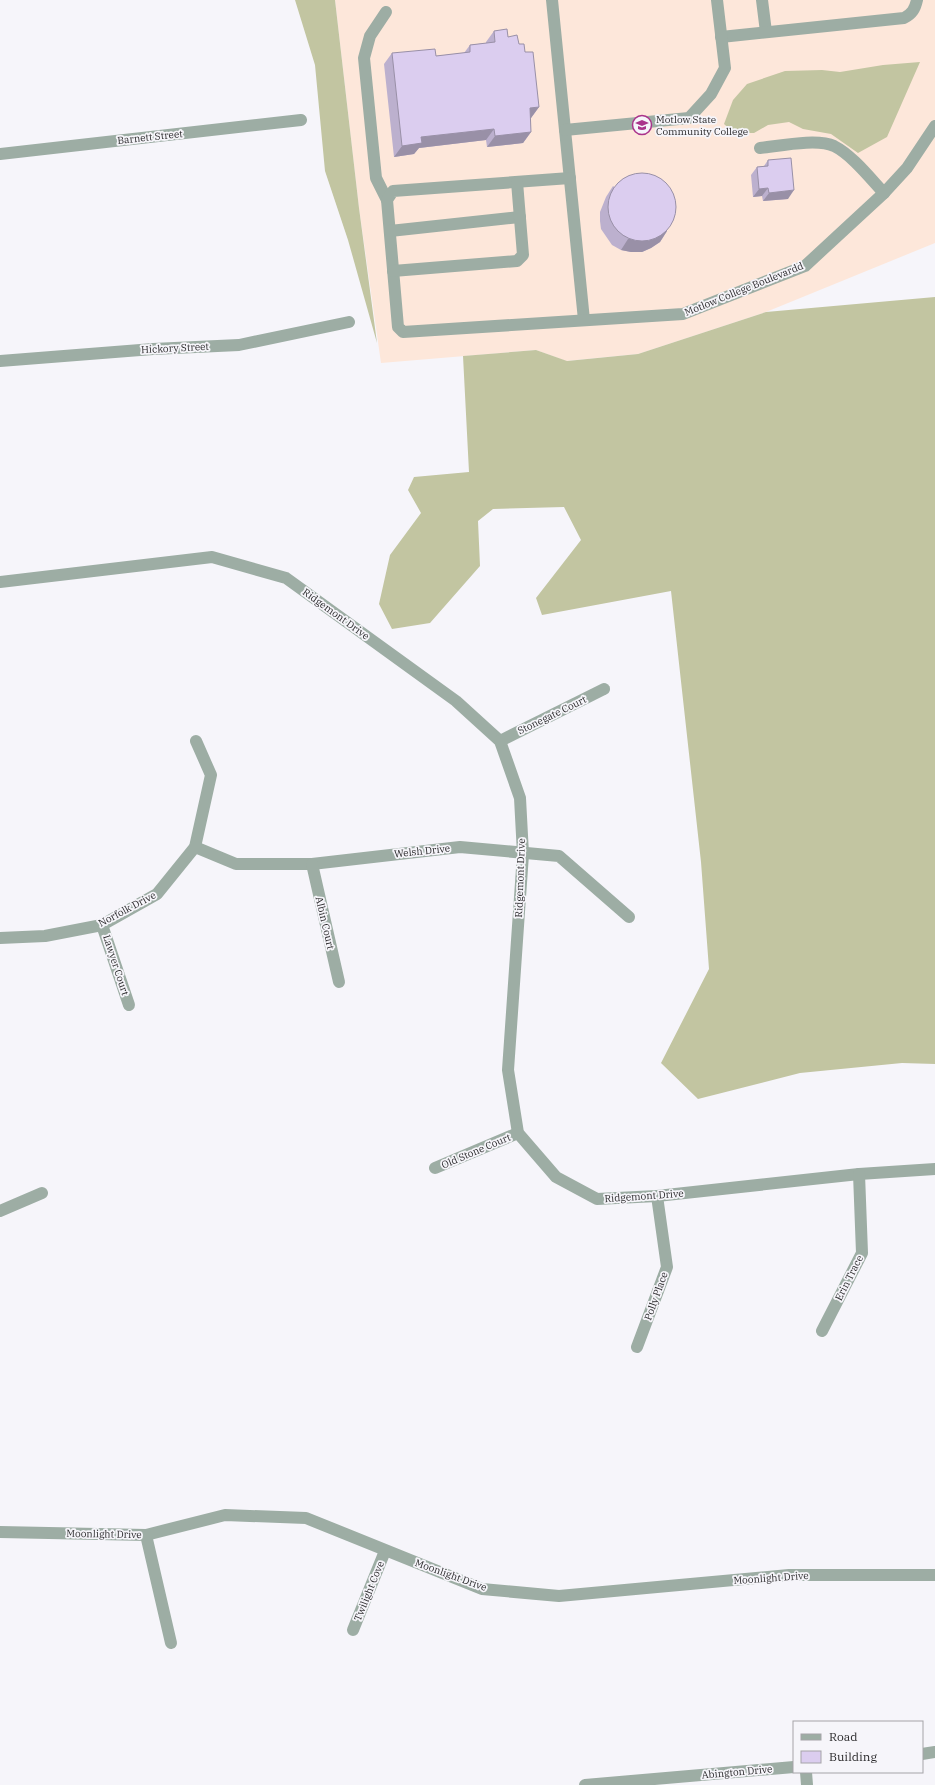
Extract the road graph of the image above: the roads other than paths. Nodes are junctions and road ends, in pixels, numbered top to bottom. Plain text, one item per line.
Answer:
1 (552, 0) edge
2 (717, 0) edge
3 (762, 0) edge
4 (916, 0) edge
5 (386, 12) dead end
6 (766, 32) junction
7 (721, 37) junction
8 (301, 120) dead end
9 (935, 126) edge
10 (566, 130) junction
11 (760, 148) dead end
12 (0, 154) edge
13 (570, 178) junction
14 (517, 182) junction
15 (884, 193) junction
16 (388, 200) junction
17 (520, 217) junction
18 (390, 231) junction
19 (393, 271) junction
20 (584, 320) junction
21 (349, 322) dead end
22 (0, 361) edge
23 (0, 582) edge
24 (604, 689) dead end
25 (500, 741) junction
26 (196, 742) dead end
27 (195, 847) junction
28 (523, 854) junction
29 (312, 864) junction
30 (629, 917) dead end
31 (102, 925) junction
32 (0, 938) edge
33 (339, 982) dead end
34 (129, 1005) dead end
35 (518, 1133) junction
36 (435, 1168) dead end
37 (935, 1169) edge
38 (859, 1174) junction
39 (42, 1193) dead end
40 (657, 1196) junction
41 (0, 1211) edge
42 (822, 1331) dead end
43 (637, 1348) dead end
44 (0, 1532) edge
45 (146, 1535) junction
46 (385, 1551) junction
47 (935, 1575) edge
48 (353, 1630) dead end
49 (171, 1643) dead end
50 (935, 1752) edge
51 (923, 1754) edge
52 (793, 1767) edge
53 (806, 1773) edge
54 (617, 1784) edge
55 (585, 1785) edge
56 (807, 1785) edge

1 - 10 street
2 - 7 street
3 - 6 street
4 - 6 street
5 - 16 street
6 - 7 street
7 - 10 street
8 - 12 street, Barnett Street
9 - 15 street, Motlow College Boulevardd
10 - 13 street
11 - 15 street
13 - 14 street
13 - 20 street
14 - 16 street
14 - 17 street
15 - 20 street, Motlow College Boulevardd
16 - 18 street
17 - 18 street
17 - 19 street
18 - 19 street
19 - 20 street, Motlow College Boulevardd
21 - 22 street, Hickory Street
23 - 25 street, Ridgemont Drive
24 - 25 street, Stonegate Court
25 - 28 street, Ridgemont Drive
26 - 27 street, Norfolk Drive
27 - 29 street, Welsh Drive
27 - 31 street, Norfolk Drive
28 - 29 street, Welsh Drive
28 - 30 street, Welsh Drive
28 - 35 street, Ridgemont Drive
29 - 33 street, Albin Court
31 - 32 street, Norfolk Drive
31 - 34 street, Lawyer Court
35 - 36 street, Old Stone Court
35 - 40 street, Ridgemont Drive
37 - 38 street, Ridgemont Drive
38 - 40 street, Ridgemont Drive
38 - 42 street, Erin Trace
39 - 41 street
40 - 43 street, Polly Place
44 - 45 street, Moonlight Drive
45 - 46 street, Moonlight Drive
45 - 49 street
46 - 47 street, Moonlight Drive
46 - 48 street, Twilight Cove
50 - 51 street
52 - 54 street, Abington Drive
53 - 56 street
54 - 55 street, Abington Drive

